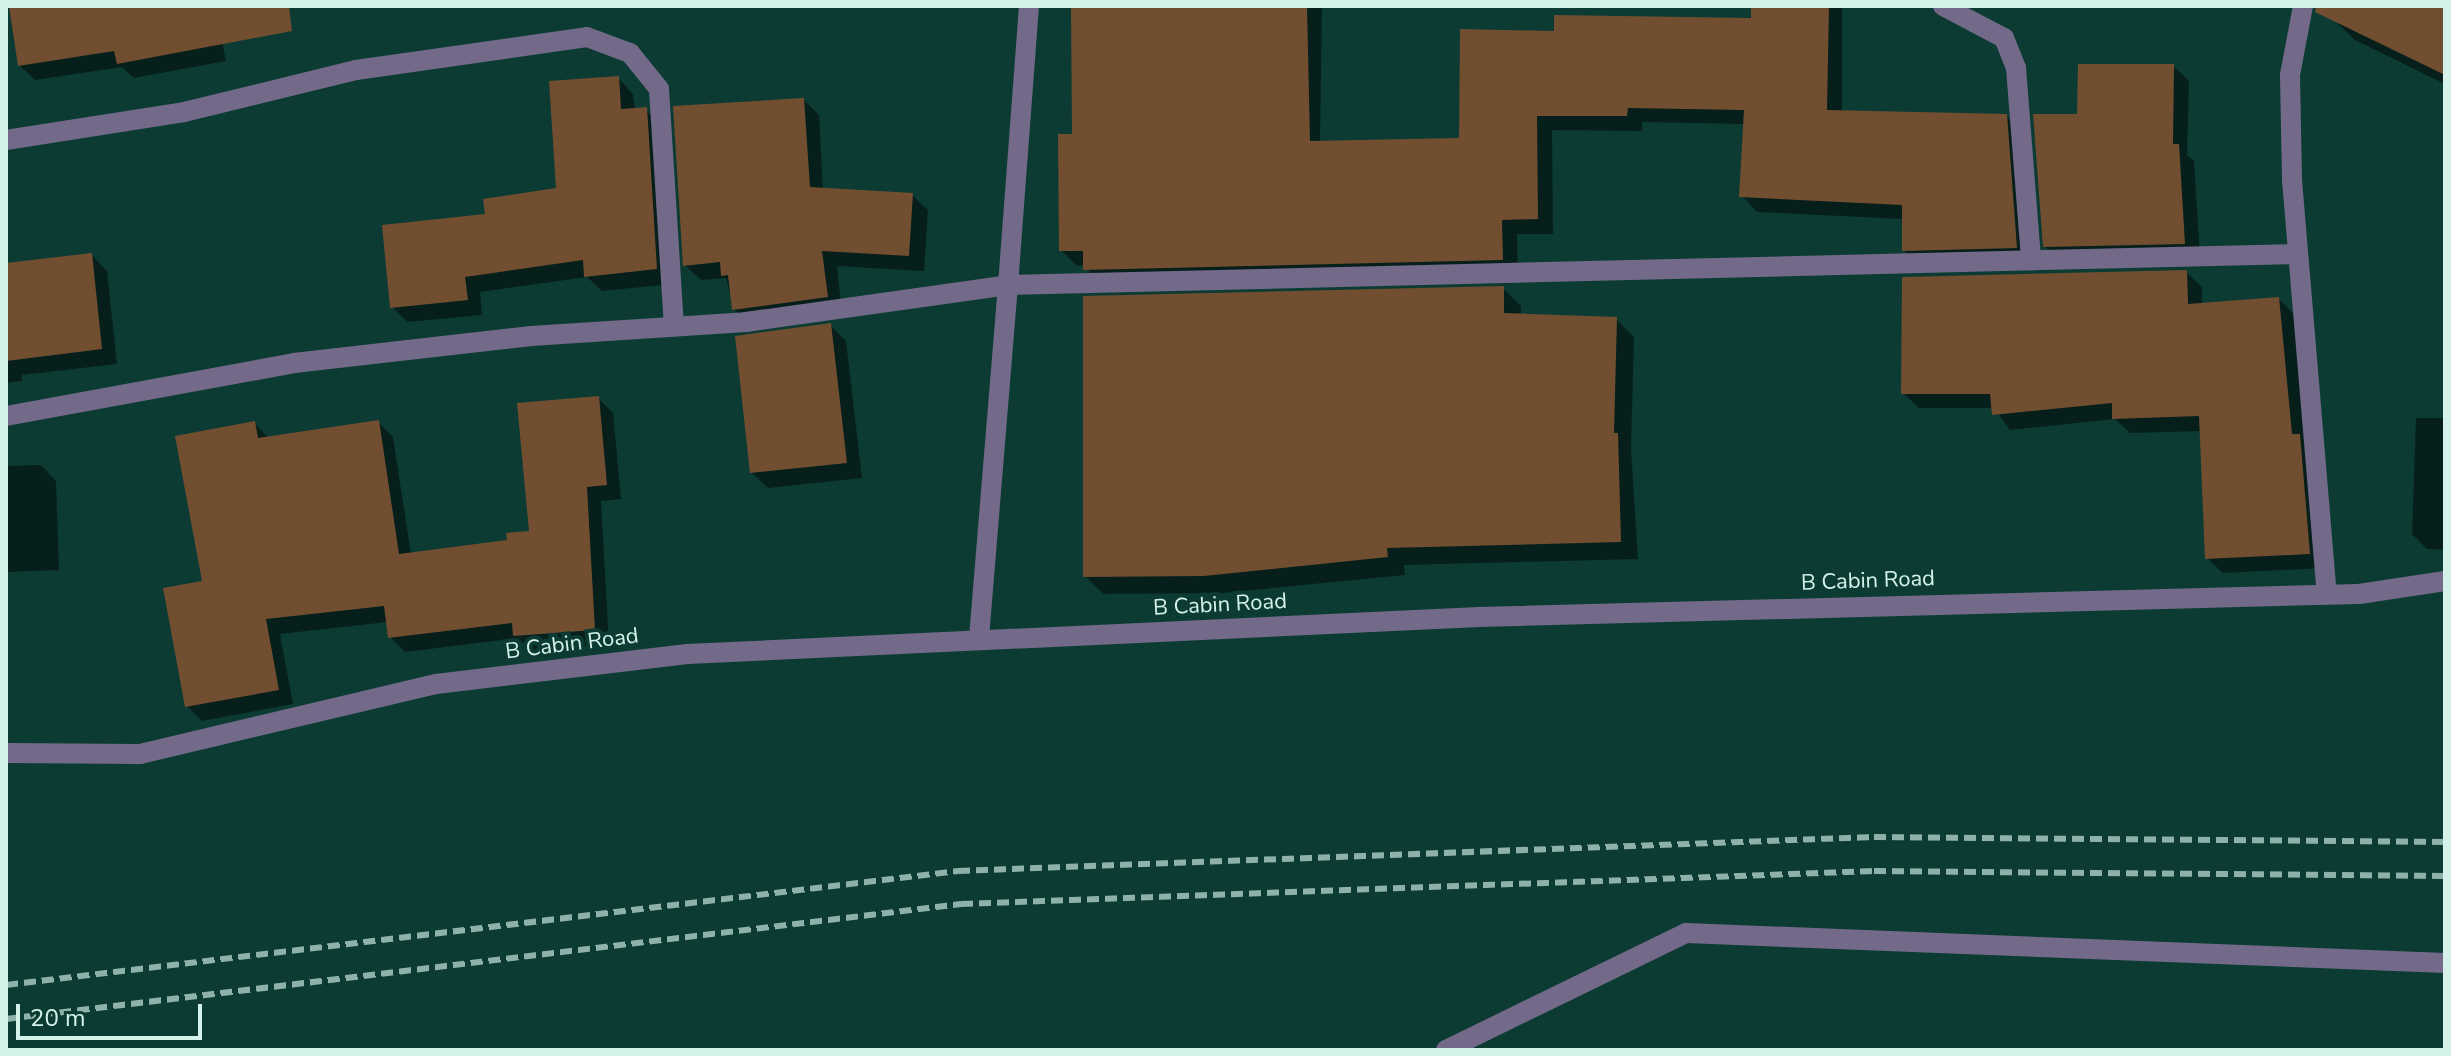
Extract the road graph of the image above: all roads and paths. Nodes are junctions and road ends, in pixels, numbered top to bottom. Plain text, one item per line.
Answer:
1 (1029, 6) edge
2 (1943, 6) edge
3 (2303, 6) edge
4 (6, 140) edge
5 (2298, 254) junction
6 (2031, 260) junction
7 (1008, 285) junction
8 (674, 327) junction
9 (6, 416) edge
10 (2445, 581) edge
11 (2327, 595) junction
12 (979, 640) junction
13 (6, 753) edge
14 (2445, 963) edge
15 (1446, 1050) edge

1 - 7 street
2 - 6 street
3 - 5 street
4 - 8 street
5 - 6 street
5 - 11 street
6 - 7 street
7 - 8 street
7 - 12 street
8 - 9 street
10 - 11 street, B Cabin Road
11 - 12 street, B Cabin Road
12 - 13 street, B Cabin Road
14 - 15 street

